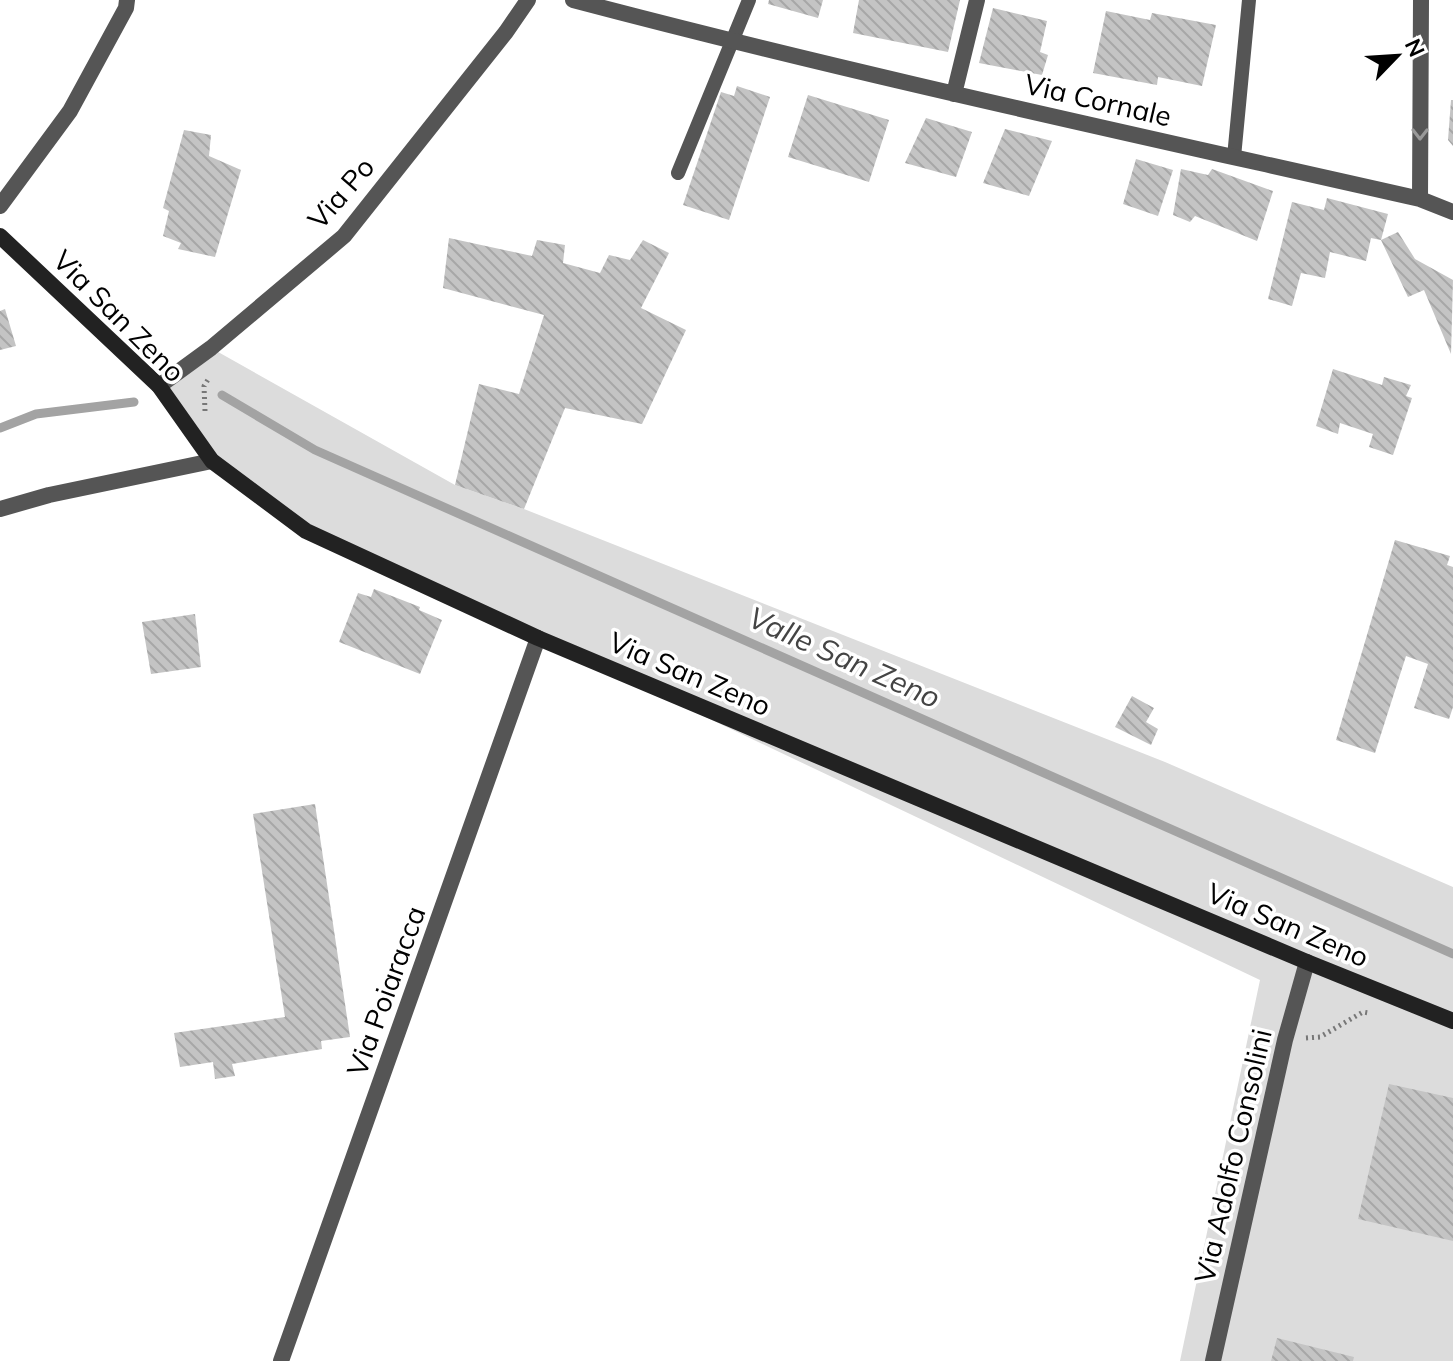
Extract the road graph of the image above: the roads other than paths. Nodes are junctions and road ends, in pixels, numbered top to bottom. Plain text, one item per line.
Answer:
1 (127, 0) edge
2 (528, 0) edge
3 (573, 0) edge
4 (749, 0) edge
5 (977, 0) edge
6 (1249, 0) edge
7 (1421, 0) edge
8 (731, 42) junction
9 (954, 94) junction
10 (1234, 157) junction
11 (678, 173) dead end
12 (1420, 199) junction
13 (0, 206) edge
14 (1453, 212) edge
15 (0, 236) edge
16 (159, 386) junction
17 (212, 461) junction
18 (0, 509) edge
19 (538, 638) junction
20 (1307, 962) junction
21 (1453, 1021) edge
22 (281, 1361) edge
23 (1213, 1361) edge

1 - 13 street
2 - 16 street, Via Po
3 - 8 street, Via Cornale
4 - 8 lane
5 - 9 street
6 - 10 lane
7 -> 12 street
8 - 9 street, Via Cornale
8 - 11 lane
9 - 10 street, Via Cornale
10 - 12 street, Via Cornale
12 - 14 street, Via Cornale
15 - 16 street, Via San Zeno
16 - 17 street, Via San Zeno
17 - 18 street
17 - 19 street, Via San Zeno
19 - 20 street, Via San Zeno
19 - 22 street, Via Poiaracca
20 - 21 street, Via San Zeno
20 - 23 street, Via Adolfo Consolini

